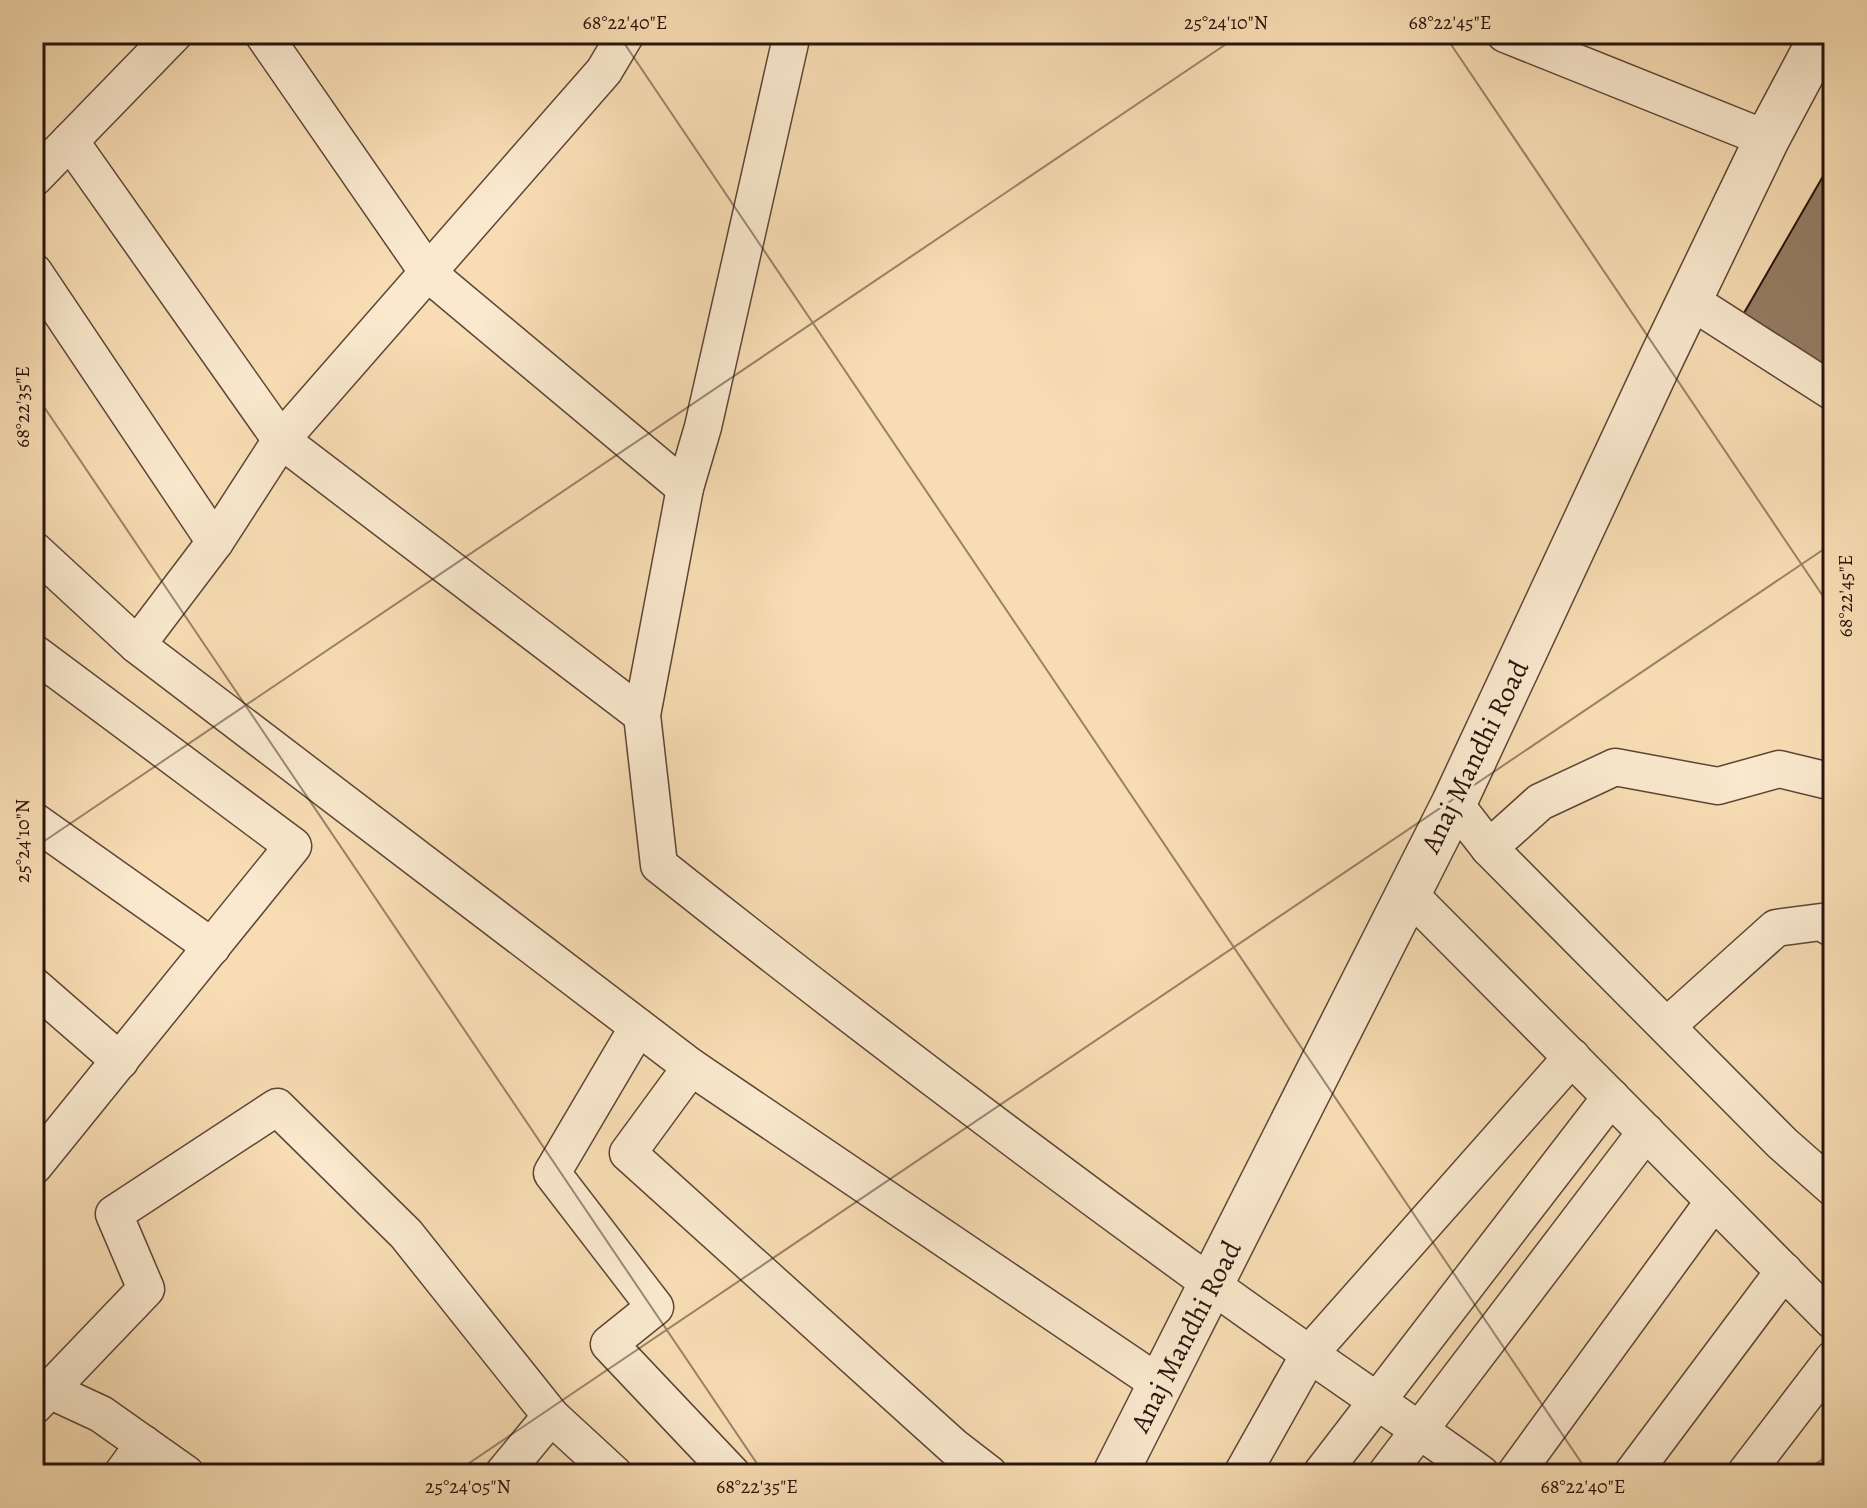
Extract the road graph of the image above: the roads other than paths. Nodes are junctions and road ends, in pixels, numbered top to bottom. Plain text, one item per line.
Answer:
1 (174, 34) edge
2 (263, 34) edge
3 (626, 34) edge
4 (792, 34) edge
5 (1505, 34) edge
6 (1823, 34) edge
7 (1767, 139) junction
8 (70, 141) junction
9 (34, 178) edge
10 (34, 272) edge
11 (429, 274) junction
12 (1691, 301) junction
13 (1833, 392) edge
14 (281, 440) junction
15 (685, 488) junction
16 (215, 542) junction
17 (34, 550) edge
18 (137, 645) junction
19 (34, 653) edge
20 (642, 715) junction
21 (1833, 782) edge
22 (1454, 803) junction
23 (34, 821) edge
24 (1489, 848) junction
25 (1408, 893) junction
26 (1833, 929) edge
27 (212, 947) junction
28 (34, 986) edge
29 (1667, 1026) junction
30 (638, 1027) junction
31 (1572, 1057) junction
32 (120, 1061) junction
33 (691, 1067) junction
34 (1611, 1097) junction
35 (1646, 1132) junction
36 (34, 1166) edge
37 (1833, 1188) edge
38 (1714, 1201) junction
39 (1784, 1271) junction
40 (1211, 1285) junction
41 (1833, 1321) edge
42 (1310, 1353) junction
43 (1830, 1369) edge
44 (1161, 1385) junction
45 (39, 1393) edge
46 (1379, 1399) junction
47 (551, 1416) junction
48 (1419, 1429) junction
49 (144, 1444) junction
50 (122, 1474) edge
51 (186, 1474) edge
52 (503, 1474) edge
53 (614, 1474) edge
54 (732, 1474) edge
55 (989, 1474) edge
56 (1115, 1474) edge
57 (1242, 1474) edge
58 (1321, 1474) edge
59 (1386, 1474) edge
60 (1481, 1474) edge
61 (1515, 1474) edge
62 (1632, 1474) edge
63 (1745, 1474) edge

1 - 8 street
2 - 11 street
3 - 11 street
4 - 15 street
5 - 7 street
6 - 7 street, Anaj Mandhi Road
7 - 12 street, Anaj Mandhi Road
8 - 9 street
8 - 14 street
10 - 16 street
11 - 14 street
11 - 15 street
12 - 13 street
12 - 22 street, Anaj Mandhi Road
14 - 16 street
14 - 20 street
15 - 20 street
16 - 18 street
17 - 18 street
18 - 30 street
19 - 27 street
20 - 40 street
21 - 24 street
22 - 24 street
22 - 25 street, Anaj Mandhi Road
23 - 27 street
24 - 29 street
25 - 31 street
25 - 40 street, Anaj Mandhi Road
26 - 29 street
27 - 32 street
28 - 32 street
29 - 37 street
30 - 33 street
30 - 54 street
31 - 34 street
31 - 42 street
32 - 36 street
33 - 44 street
33 - 55 street
34 - 35 street
34 - 46 street
35 - 38 street
35 - 48 street
38 - 39 street
38 - 61 street
39 - 41 street
39 - 62 street
40 - 42 street
40 - 44 street, Anaj Mandhi Road
42 - 46 street
42 - 57 street
43 - 63 street
44 - 56 street, Anaj Mandhi Road
45 - 47 street
45 - 49 street
46 - 48 street
46 - 58 street
47 - 52 street
47 - 53 street
48 - 59 street
48 - 60 street
49 - 50 street
49 - 51 street

